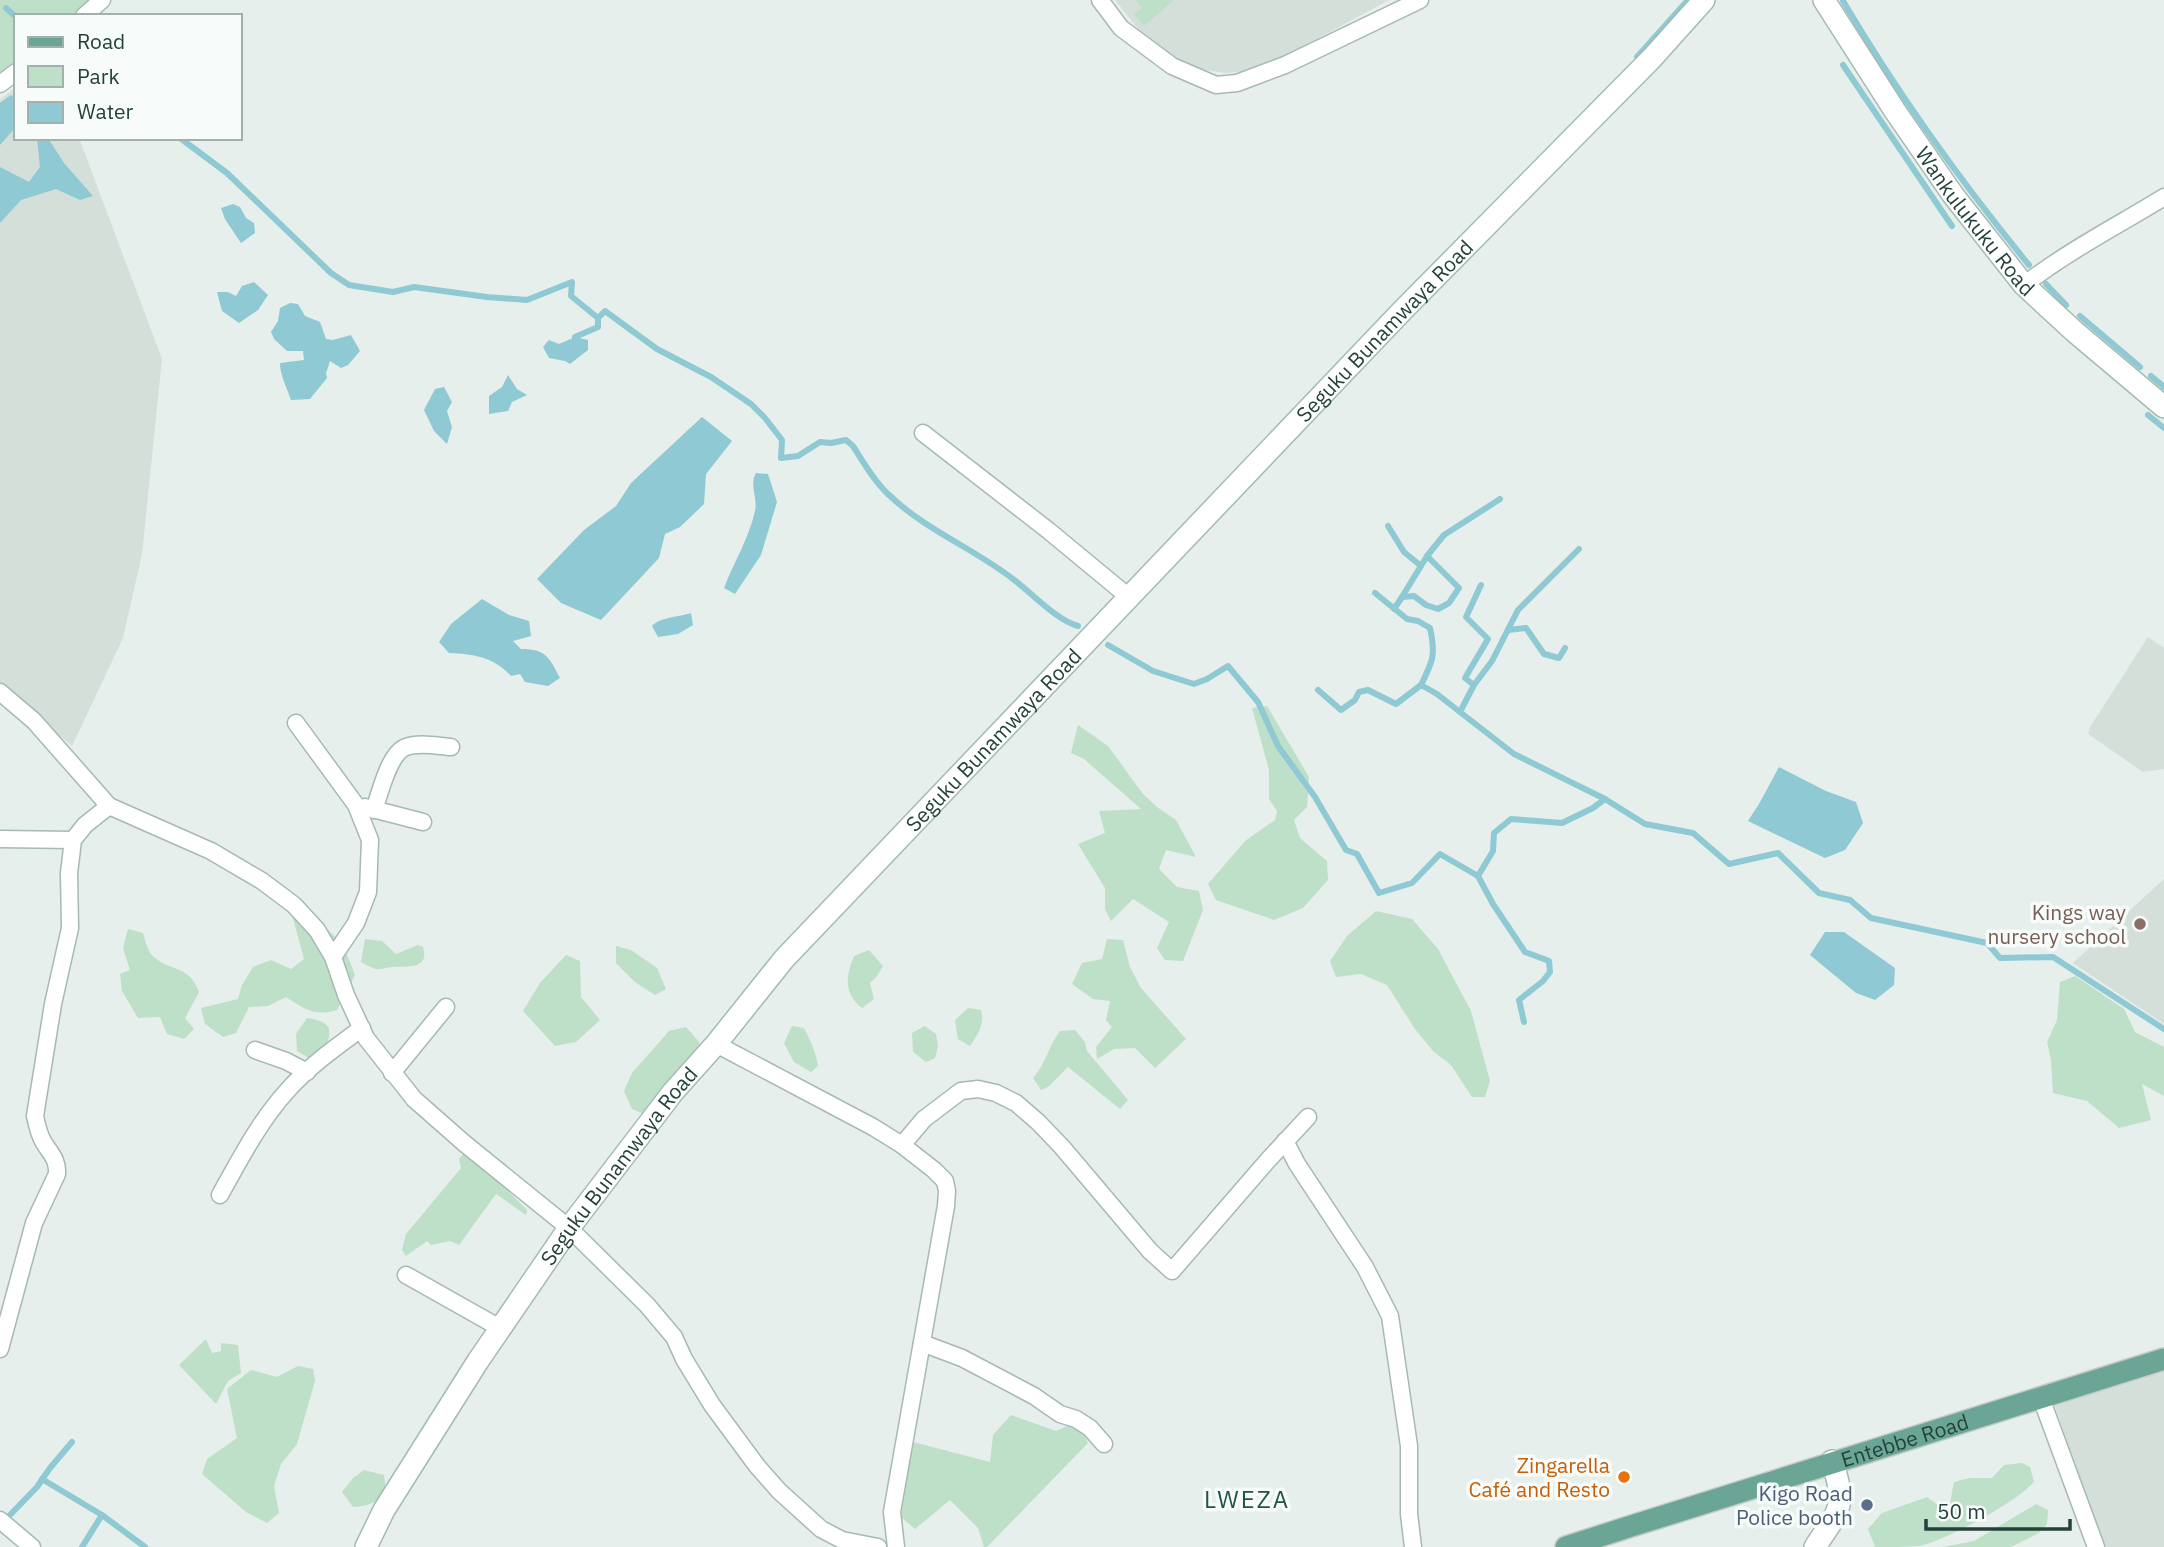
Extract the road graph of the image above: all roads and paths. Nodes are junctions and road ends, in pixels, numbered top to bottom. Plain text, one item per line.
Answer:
1 (102, 0) edge
2 (1100, 0) edge
3 (1420, 0) edge
4 (1704, 0) edge
5 (1824, 0) edge
6 (86, 14) edge
7 (2164, 197) edge
8 (2024, 285) junction
9 (2164, 407) edge
10 (923, 433) dead end
11 (1130, 598) junction
12 (0, 692) edge
13 (296, 723) dead end
14 (450, 747) dead end
15 (356, 805) junction
16 (109, 806) junction
17 (373, 810) junction
18 (423, 822) dead end
19 (0, 839) edge
20 (73, 840) junction
21 (333, 957) junction
22 (446, 1007) dead end
23 (362, 1028) junction
24 (716, 1044) junction
25 (255, 1050) dead end
26 (307, 1072) junction
27 (392, 1073) junction
28 (1308, 1117) dead end
29 (1285, 1141) junction
30 (902, 1145) junction
31 (220, 1195) dead end
32 (569, 1228) junction
33 (406, 1275) dead end
34 (500, 1328) junction
35 (922, 1343) junction
36 (0, 1349) edge
37 (2164, 1359) edge
38 (2041, 1398) junction
39 (1104, 1444) dead end
40 (1832, 1461) junction
41 (0, 1520) edge
42 (32, 1547) edge
43 (366, 1547) edge
44 (878, 1547) edge
45 (896, 1547) edge
46 (1413, 1547) edge
47 (1566, 1547) edge
48 (1815, 1547) edge
49 (2096, 1547) edge

1 - 6 street
2 - 3 street
4 - 11 main road, Seguku Bunamwaya Road
5 - 8 main road, Wankulukuku Road
7 - 8 street
8 - 9 main road, Wankulukuku Road
10 - 11 street
11 - 24 main road, Seguku Bunamwaya Road
12 - 16 street
13 - 15 street
14 - 17 street
15 - 17 street
15 - 21 street
16 - 20 street
16 - 21 street
17 - 18 street
19 - 20 street
20 - 36 street
21 - 23 street
22 - 27 street
23 - 26 street
23 - 27 street
24 - 30 street
24 - 32 main road, Seguku Bunamwaya Road
25 - 26 street
26 - 31 street
27 - 32 street
28 - 29 street
29 - 30 street
29 - 46 street
30 - 35 street
32 - 34 main road, Seguku Bunamwaya Road
32 - 44 street
33 - 34 street
34 - 43 main road, Seguku Bunamwaya Road
35 - 39 street
35 - 45 street
37 - 38 main road, Entebbe Road
38 - 40 main road, Entebbe Road
38 - 49 street
40 - 47 main road, Entebbe Road
40 - 48 main road
41 - 42 street

